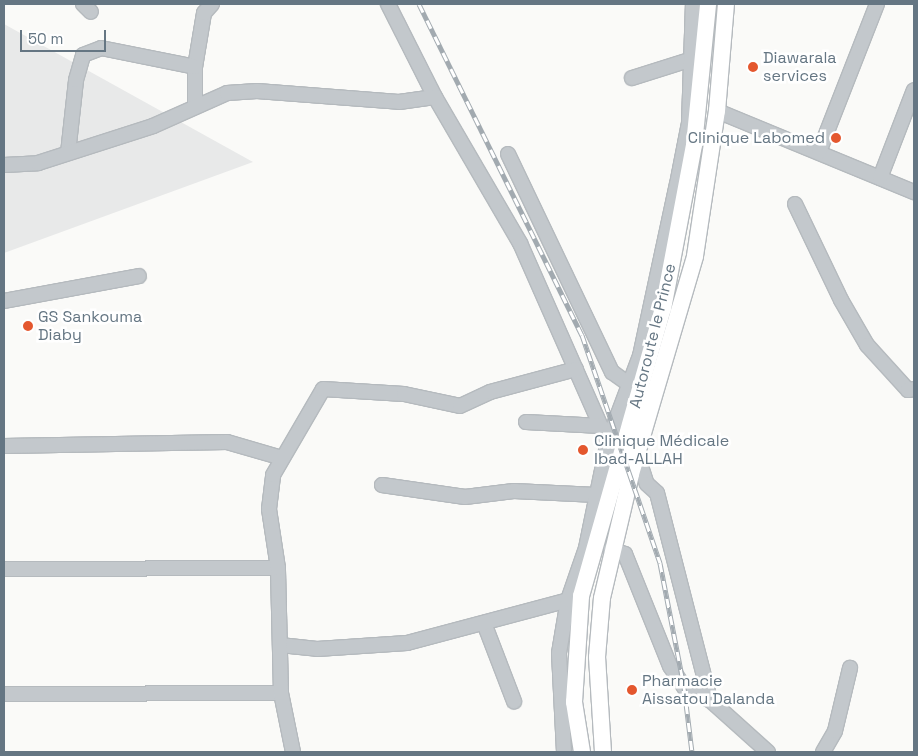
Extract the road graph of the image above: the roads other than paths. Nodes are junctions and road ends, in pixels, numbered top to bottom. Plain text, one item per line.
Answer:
1 (212, 4) edge
2 (388, 4) edge
3 (694, 4) edge
4 (708, 4) edge
5 (726, 4) edge
6 (876, 4) edge
7 (689, 60) junction
8 (195, 68) junction
9 (632, 78) dead end
10 (914, 90) edge
11 (435, 97) junction
12 (195, 107) junction
13 (717, 111) junction
14 (819, 152) junction
15 (68, 153) junction
16 (508, 154) dead end
17 (4, 166) edge
18 (880, 178) junction
19 (914, 192) edge
20 (795, 204) dead end
21 (139, 276) dead end
22 (4, 301) edge
23 (576, 369) junction
24 (630, 385) junction
25 (914, 389) edge
26 (526, 422) dead end
27 (601, 426) junction
28 (608, 441) junction
29 (4, 446) edge
30 (638, 457) junction
31 (282, 458) junction
32 (616, 478) junction
33 (382, 485) dead end
34 (597, 494) junction
35 (611, 549) junction
36 (278, 568) junction
37 (4, 569) edge
38 (574, 598) junction
39 (484, 623) junction
40 (280, 645) junction
41 (850, 668) dead end
42 (281, 693) junction
43 (4, 694) edge
44 (710, 700) junction
45 (514, 701) dead end
46 (293, 752) edge
47 (564, 752) edge
48 (582, 752) edge
49 (603, 752) edge
50 (768, 752) edge
51 (823, 752) edge

1 - 8 street
2 - 11 street
3 - 7 street
4 - 32 main road, Autoroute le Prince
5 - 13 main road, Autoroute le Prince
6 - 14 street
7 - 9 street
7 - 24 street
8 - 12 street
8 - 15 street
10 - 18 street
11 - 12 street
11 - 23 street
12 - 15 street
13 - 14 street
13 - 30 main road, Autoroute le Prince
14 - 18 street
15 - 17 street
16 - 24 street
18 - 19 street
20 - 25 street
21 - 22 street
23 - 27 street
23 - 31 street
24 - 28 street
26 - 27 street
27 - 28 street
28 - 32 street
28 - 34 street
29 - 31 street
30 - 35 main road, Autoroute le Prince
30 - 44 street
31 - 36 street
32 - 38 main road, Autoroute le Prince
33 - 34 street
34 - 38 street
35 - 44 street
35 - 49 main road, Autoroute le Prince
36 - 37 street
36 - 40 street
38 - 39 street
38 - 47 street
38 - 48 main road, Autoroute le Prince
39 - 40 street
39 - 45 street
40 - 42 street
41 - 51 street
42 - 43 street
42 - 46 street
44 - 50 street

